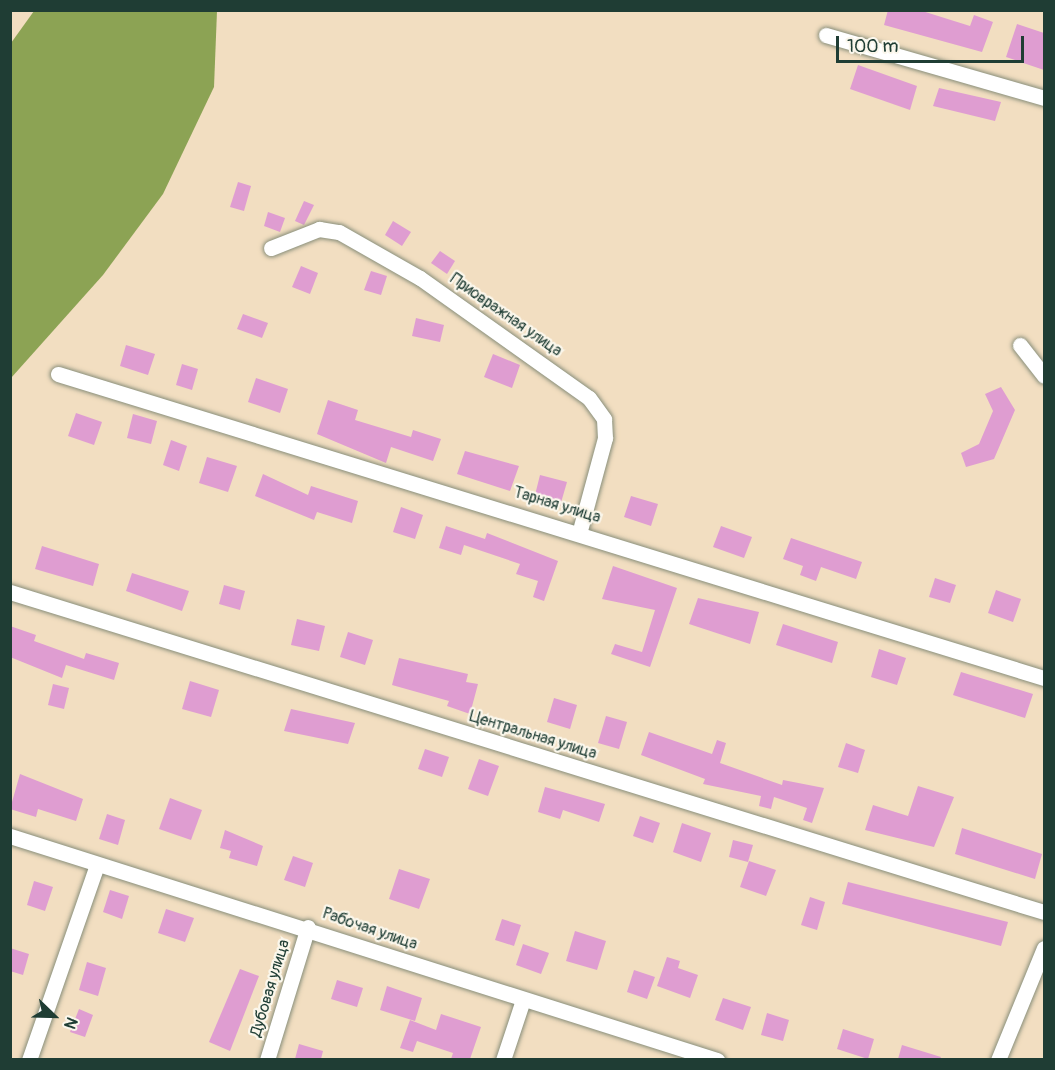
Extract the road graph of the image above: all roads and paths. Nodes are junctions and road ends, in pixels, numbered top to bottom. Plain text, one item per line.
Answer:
1 (826, 35) dead end
2 (1044, 98) edge
3 (271, 248) dead end
4 (1020, 345) dead end
5 (58, 374) dead end
6 (1044, 376) edge
7 (580, 531) junction
8 (10, 592) edge
9 (1044, 678) edge
10 (10, 836) edge
11 (96, 866) junction
12 (1044, 912) edge
13 (308, 927) junction
14 (1044, 948) edge
15 (523, 1000) junction
16 (29, 1059) edge
17 (267, 1059) edge
18 (503, 1059) edge
19 (717, 1059) edge
20 (998, 1059) edge

1 - 2 street
3 - 7 street, Приовражная улица
4 - 6 street
5 - 7 street, Тарная улица
7 - 9 street, Тарная улица
8 - 12 street, Центральная улица
10 - 11 street, Рабочая улица
11 - 13 street, Рабочая улица
11 - 16 street
13 - 15 street, Рабочая улица
13 - 17 street, Дубовая улица
14 - 20 street
15 - 18 street
15 - 19 street, Рабочая улица

